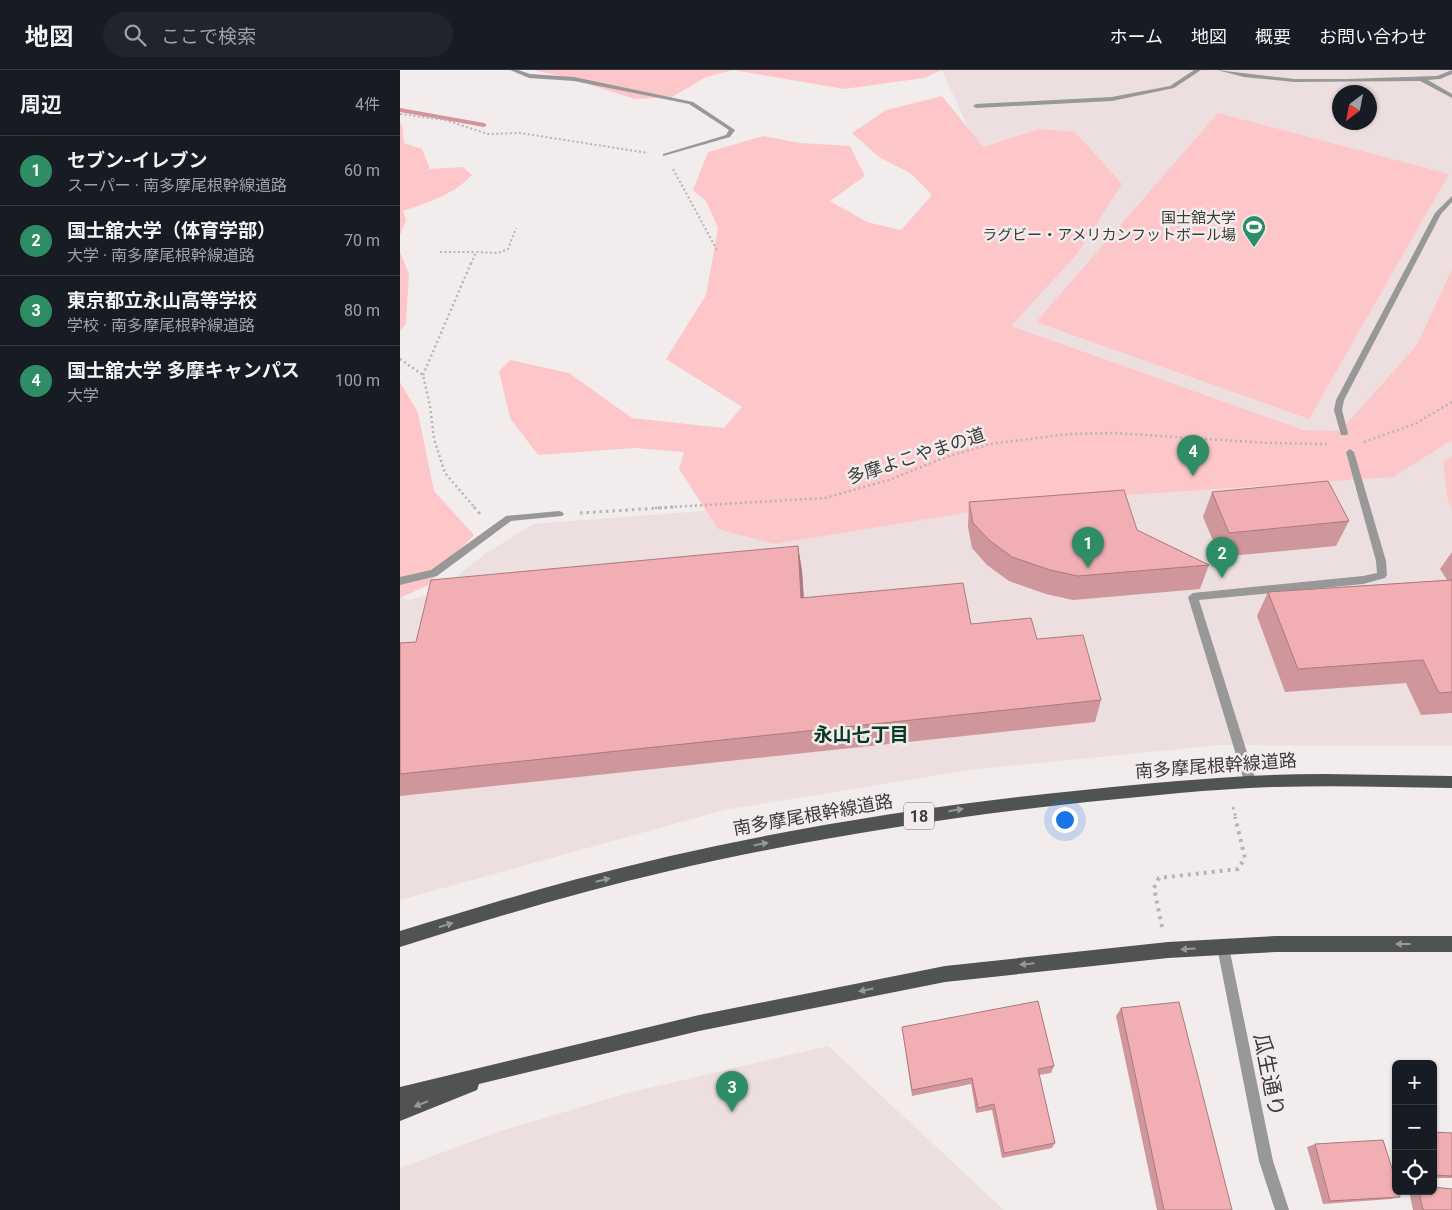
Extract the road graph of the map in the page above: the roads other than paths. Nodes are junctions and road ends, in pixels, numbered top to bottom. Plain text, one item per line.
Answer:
1 (513, 70) edge
2 (1198, 70) edge
3 (1220, 70) edge
4 (1452, 72) edge
5 (1421, 79) junction
6 (1452, 96) edge
7 (976, 106) dead end
8 (665, 155) road end
9 (1452, 198) edge
10 (1344, 433) dead end
11 (1350, 452) dead end
12 (559, 514) road end
13 (400, 581) edge
14 (1250, 782) junction
15 (1452, 782) edge
16 (400, 939) edge
17 (1452, 944) edge
18 (1223, 947) junction
19 (515, 1066) junction
20 (400, 1095) edge
21 (400, 1112) edge
22 (1282, 1210) edge

1 - 8 street
2 - 7 street
3 - 5 street
4 - 5 street
5 - 6 street
9 - 10 street
11 - 14 street
12 - 13 street
14 - 15 main road, 南多摩尾根幹線道路 / 18
16 -> 14 main road, 南多摩尾根幹線道路 / 18
17 -> 18 main road
18 -> 19 main road
18 - 22 street, 瓜生通り
19 - 20 main road
19 -> 21 main road

